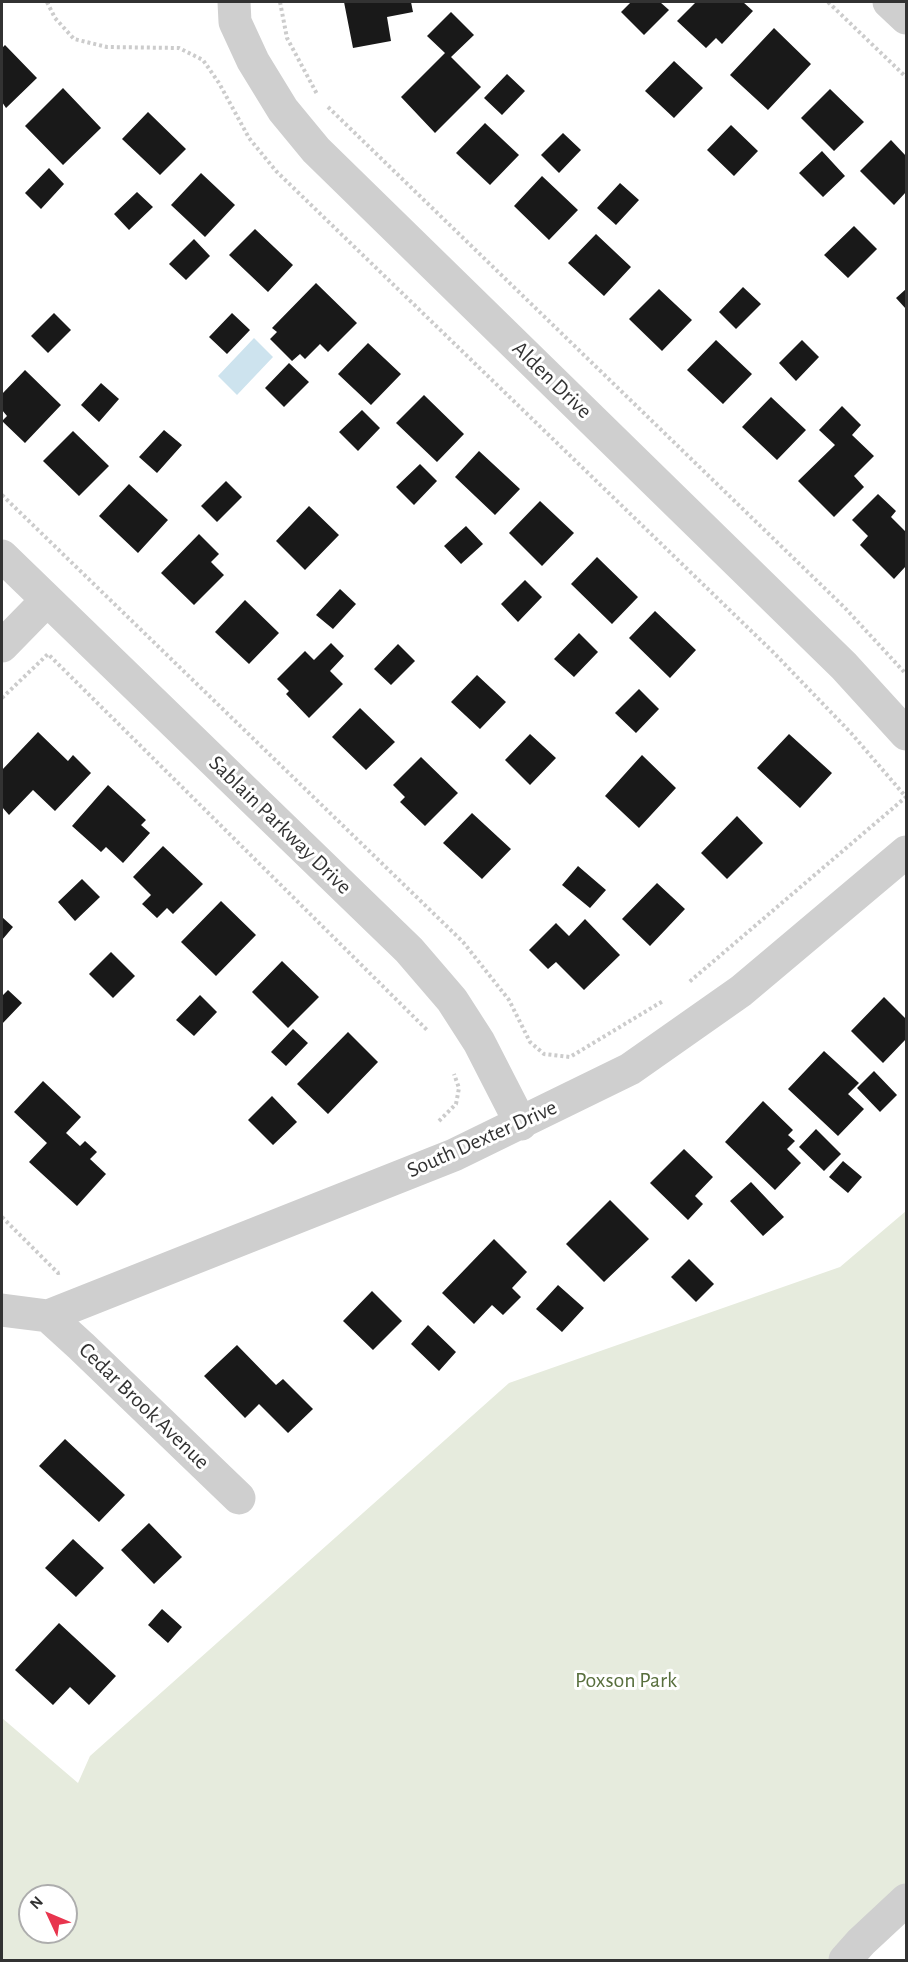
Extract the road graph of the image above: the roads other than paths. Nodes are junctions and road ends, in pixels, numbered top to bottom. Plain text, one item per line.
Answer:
1 (234, 2) edge
2 (889, 2) edge
3 (906, 18) edge
4 (2, 556) edge
5 (47, 600) junction
6 (2, 646) edge
7 (906, 734) edge
8 (906, 852) edge
9 (521, 1124) junction
10 (2, 1310) edge
11 (48, 1316) junction
12 (239, 1498) dead end
13 (906, 1900) edge
14 (845, 1960) edge

1 - 7 street, Alden Drive
2 - 3 street
4 - 5 street, Sablain Parkway Drive
5 - 6 street
5 - 9 street, Sablain Parkway Drive
8 - 9 street, South Dexter Drive
9 - 11 street, South Dexter Drive
10 - 11 street, South Dexter Drive
11 - 12 street, Cedar Brook Avenue
13 - 14 street

